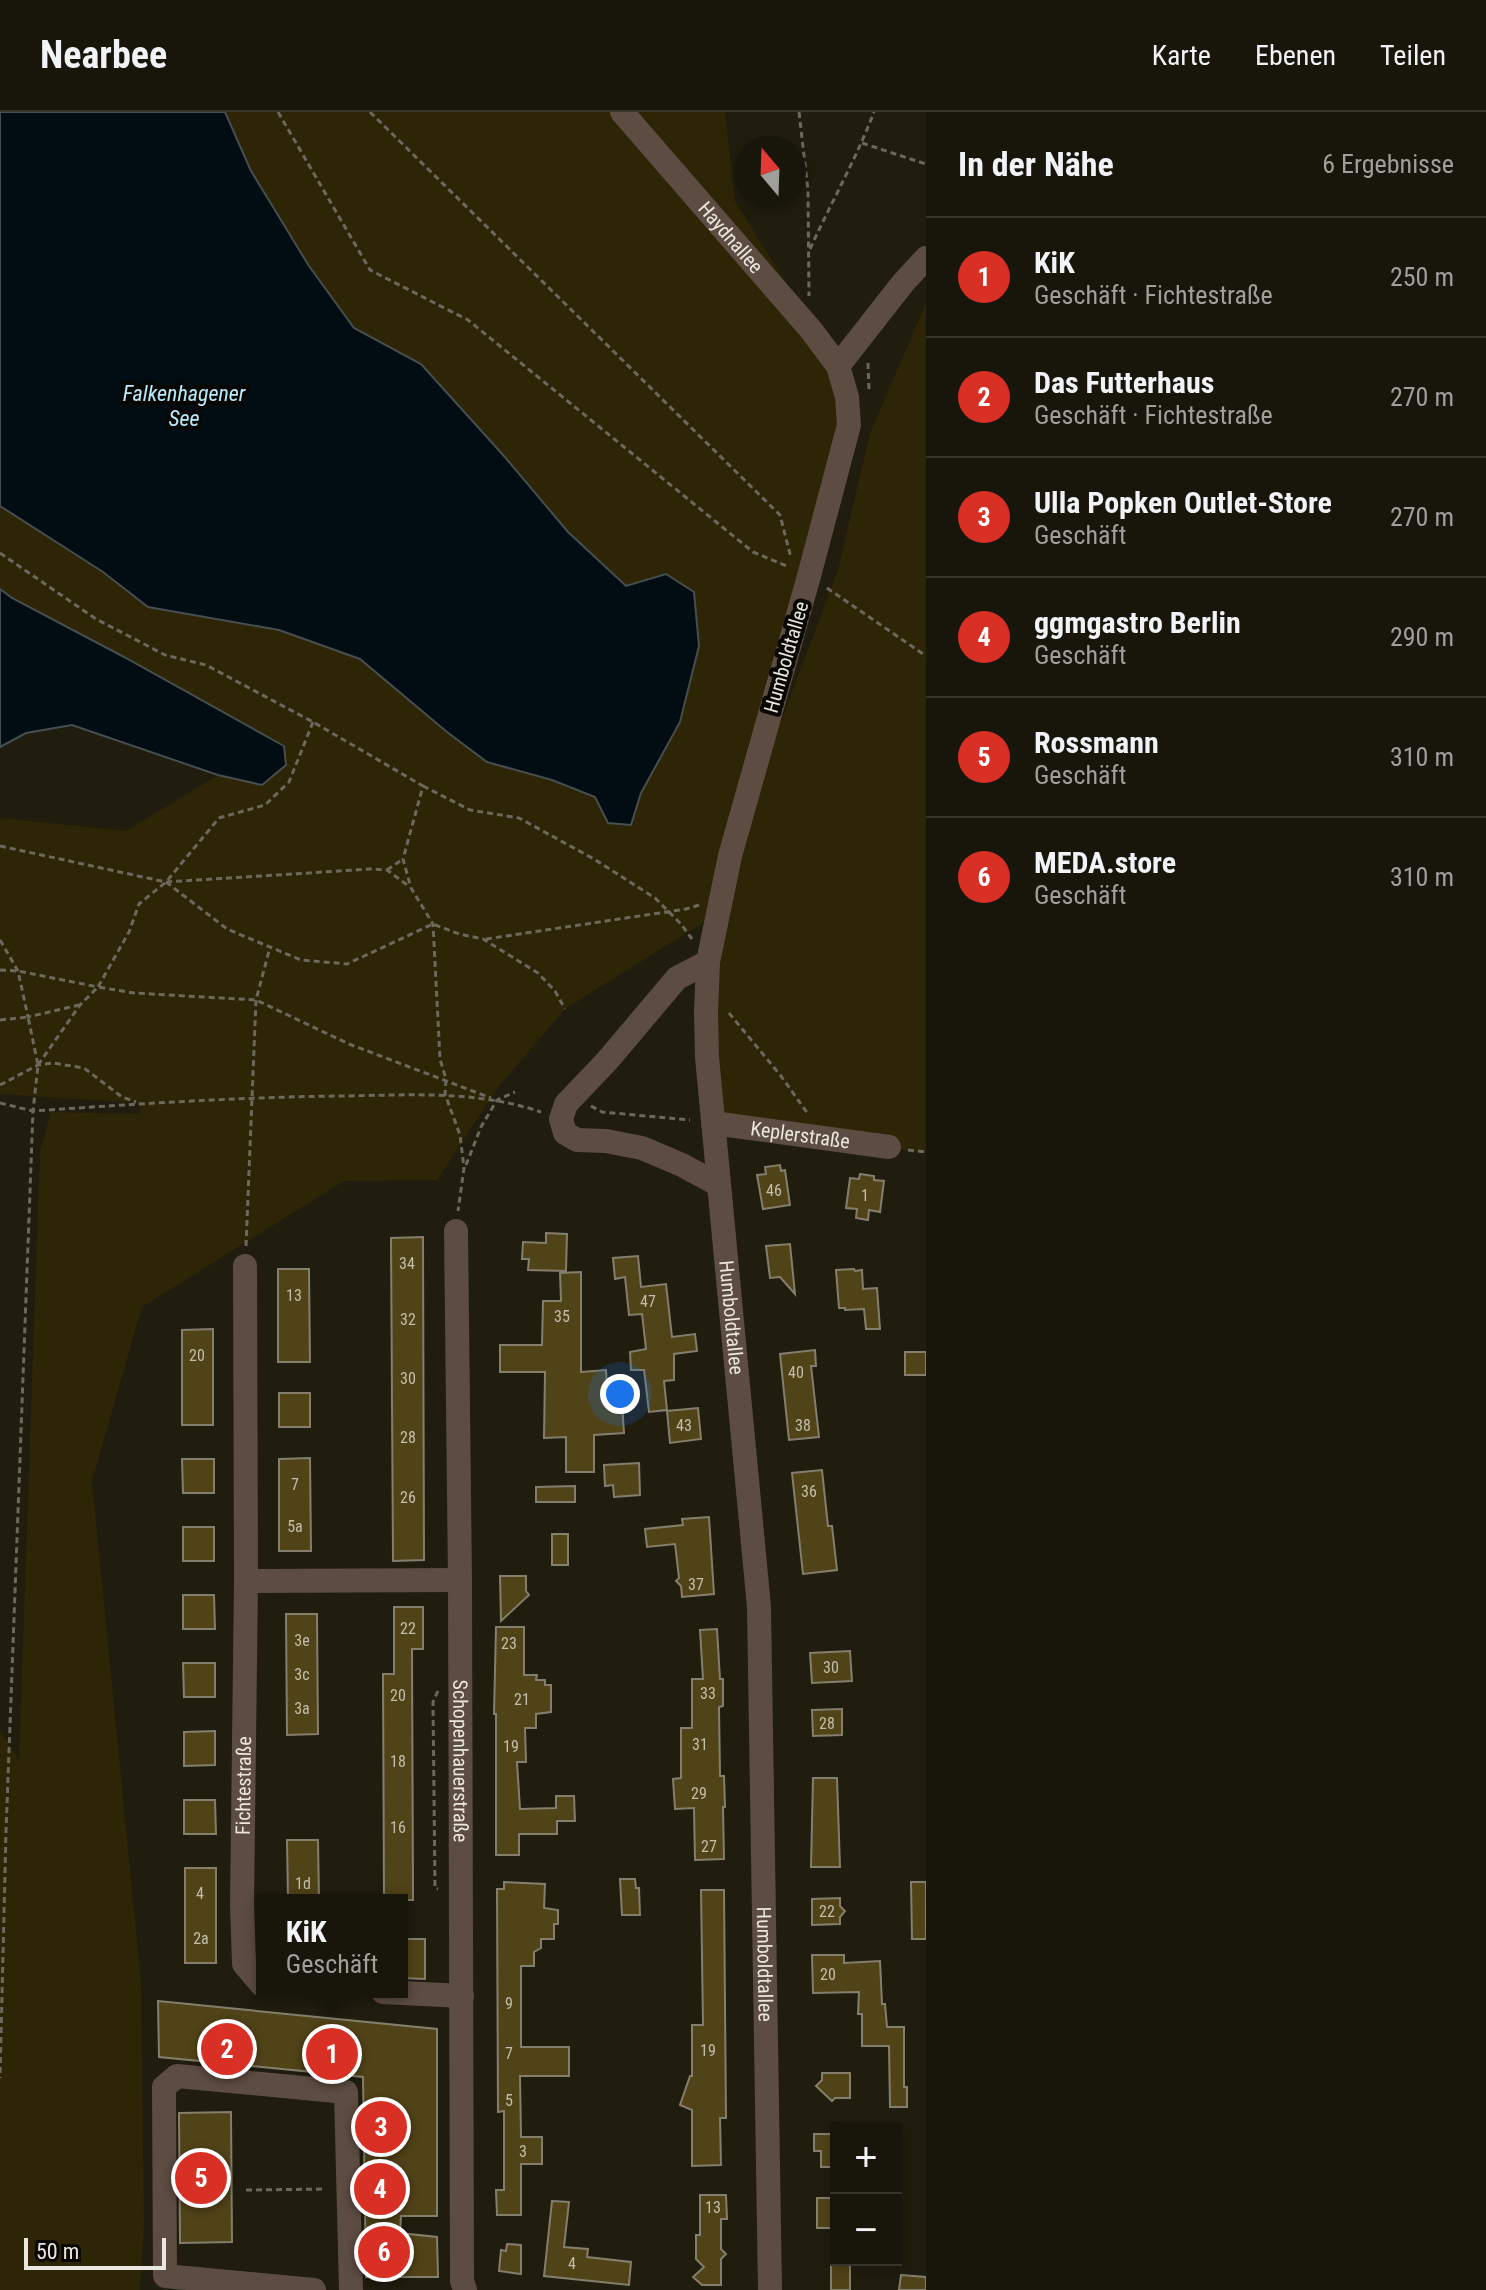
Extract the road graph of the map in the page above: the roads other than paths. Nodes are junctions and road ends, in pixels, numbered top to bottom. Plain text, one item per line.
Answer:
1 (622, 112) edge
2 (926, 258) edge
3 (838, 366) junction
4 (708, 962) junction
5 (713, 1123) junction
6 (889, 1147) dead end
7 (719, 1185) junction
8 (456, 1231) road end
9 (245, 1266) road end
10 (460, 1580) junction
11 (246, 1581) junction
12 (256, 1978) edge
13 (408, 1993) edge
14 (462, 1996) junction
15 (314, 2290) edge
16 (351, 2290) edge
17 (465, 2290) edge
18 (770, 2290) edge

1 - 3 street, Haydnallee
2 - 3 street
3 - 4 street, Humboldtallee
4 - 5 street, Humboldtallee
4 - 7 street
5 - 6 street, Keplerstraße
5 - 7 street, Humboldtallee
7 - 18 street, Humboldtallee
8 - 10 street, Schopenhauerstraße
9 - 11 street, Fichtestraße
10 - 11 street
10 - 14 street, Schopenhauerstraße
11 - 12 street, Fichtestraße
13 - 14 street
14 - 17 street, Schopenhauerstraße
15 - 16 street

